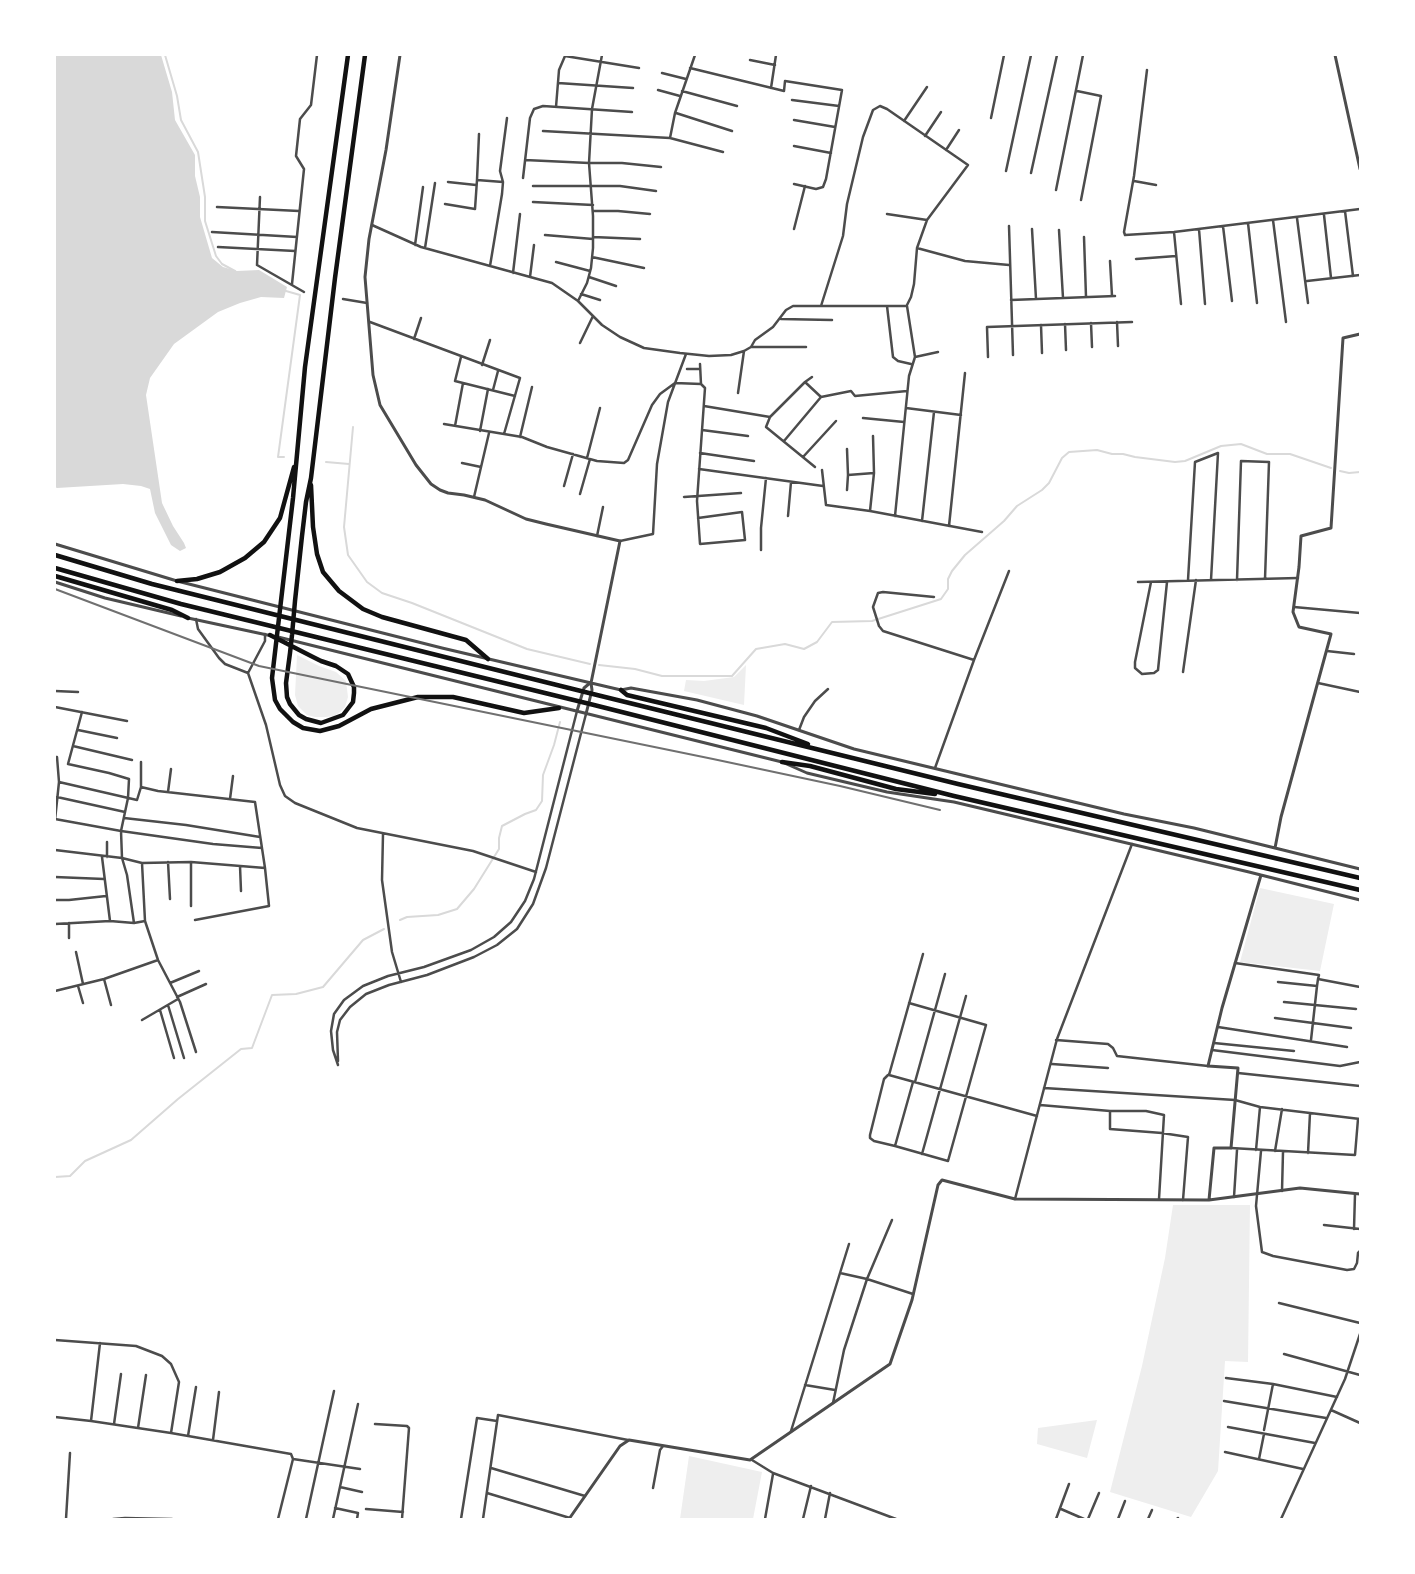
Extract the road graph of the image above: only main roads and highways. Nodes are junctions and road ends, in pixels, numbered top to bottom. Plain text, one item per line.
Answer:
1 (348, 55) edge
2 (365, 55) edge
3 (296, 461) junction
4 (311, 478) junction
5 (55, 555) edge
6 (55, 568) edge
7 (55, 576) edge
8 (178, 581) road end
9 (188, 618) road end
10 (268, 635) road end
11 (488, 658) road end
12 (621, 690) road end
13 (559, 708) road end
14 (820, 749) junction
15 (782, 762) road end
16 (954, 796) junction
17 (1360, 878) edge
18 (1360, 890) edge

1 - 3 highway
2 - 4 highway
3 - 8 highway
3 - 13 highway
4 - 10 highway
4 - 11 highway
5 - 14 highway
6 - 16 highway
7 - 9 highway
12 - 14 highway
14 - 17 highway
15 - 16 highway
16 - 18 highway

